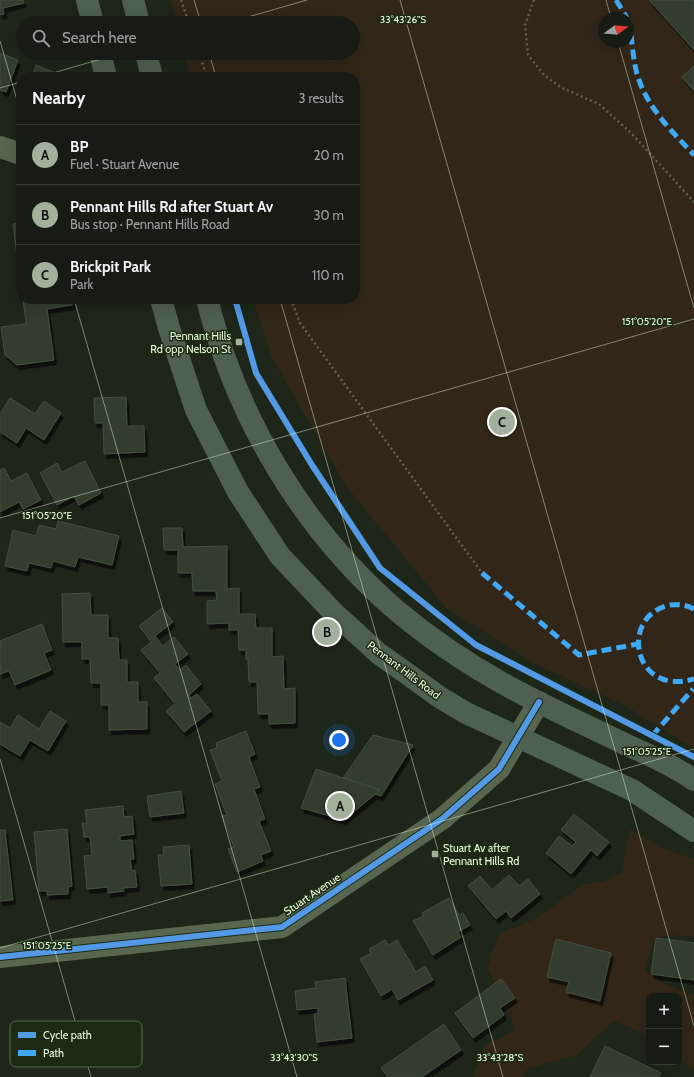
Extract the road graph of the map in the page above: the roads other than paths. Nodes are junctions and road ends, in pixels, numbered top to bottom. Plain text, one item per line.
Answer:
1 (87, 0) edge
2 (133, 0) edge
3 (90, 16) edge
4 (137, 16) edge
5 (102, 60) edge
6 (148, 60) edge
7 (105, 72) edge
8 (151, 72) edge
9 (0, 147) edge
10 (16, 152) edge
11 (162, 304) edge
12 (209, 304) edge
13 (539, 702) junction
14 (518, 737) junction
15 (694, 780) edge
16 (694, 831) edge
17 (0, 958) edge

1 - 3 highway
2 - 4 highway
5 - 7 highway
6 - 8 highway
9 - 10 street
11 - 14 highway, Pennant Hills Road
12 - 13 highway
13 - 14 street, Stuart Avenue
13 - 15 highway
14 - 16 highway, Pennant Hills Road
14 - 17 street, Stuart Avenue

